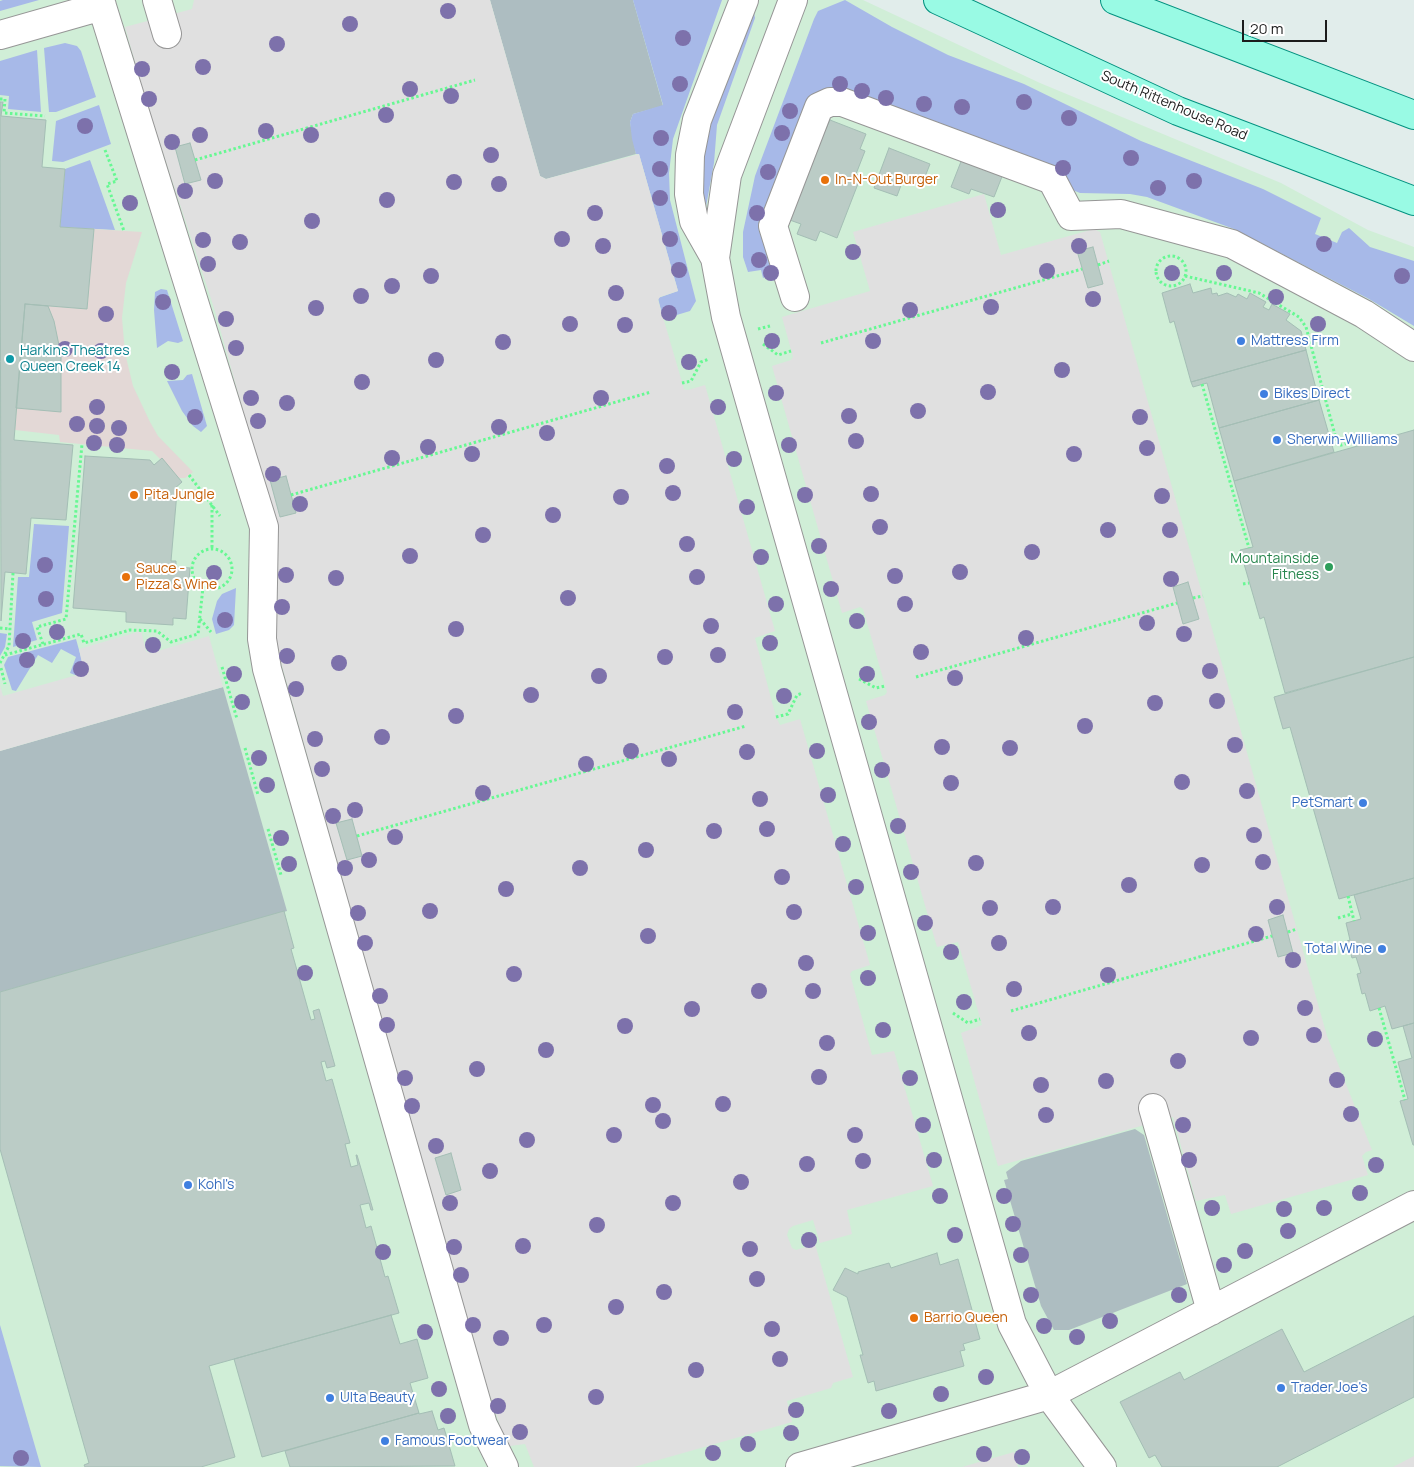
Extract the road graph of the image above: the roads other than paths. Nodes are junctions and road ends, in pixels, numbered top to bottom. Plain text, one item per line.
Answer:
1 (157, 0) edge
2 (744, 0) edge
3 (793, 0) edge
4 (938, 0) edge
5 (1115, 0) edge
6 (101, 3) edge
7 (167, 34) dead end
8 (0, 35) edge
9 (1414, 115) edge
10 (1414, 201) edge
11 (715, 258) junction
12 (795, 298) dead end
13 (1414, 347) edge
14 (1153, 1108) dead end
15 (1414, 1205) edge
16 (1211, 1311) junction
17 (1049, 1395) junction
18 (504, 1467) edge
19 (800, 1467) edge
20 (1102, 1467) edge

1 - 7 lane
2 - 11 lane
3 - 11 lane
4 - 10 main road, South Rittenhouse Road
5 - 9 main road
6 - 8 lane
6 - 18 lane
11 - 17 lane
12 - 13 lane
14 - 16 lane
15 - 16 lane
16 - 17 lane
17 - 19 lane
17 - 20 lane

